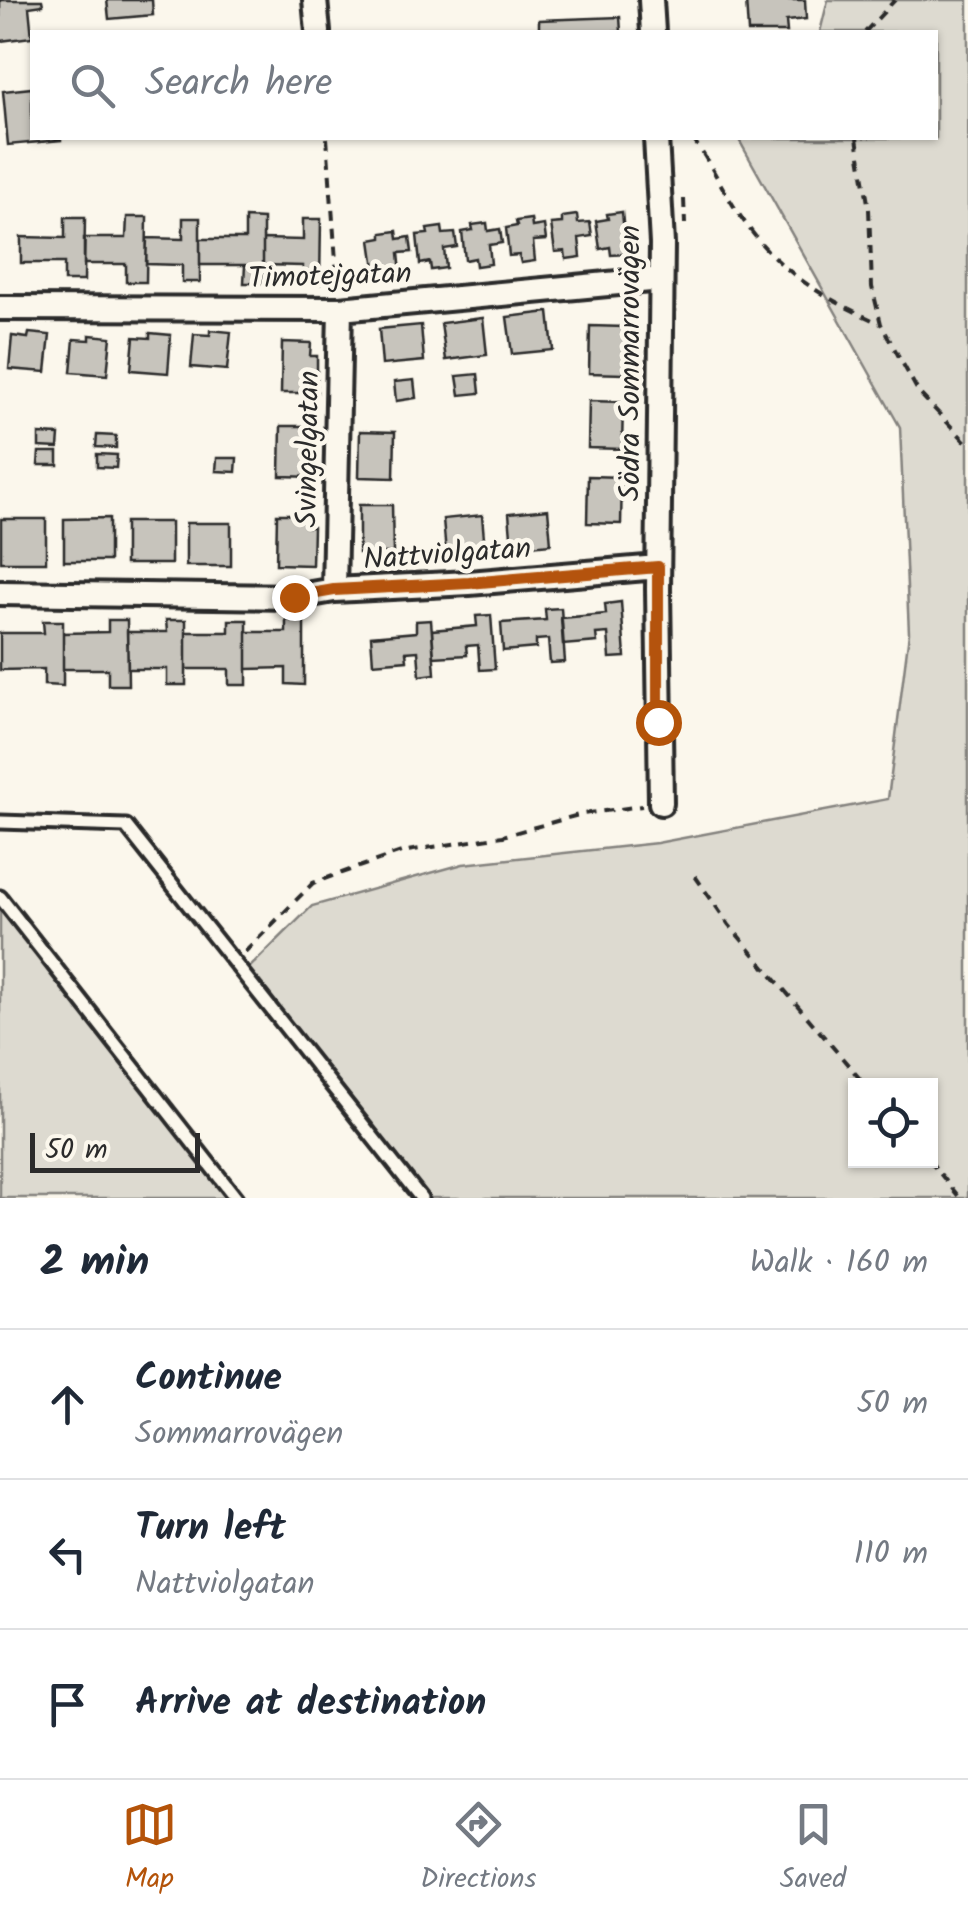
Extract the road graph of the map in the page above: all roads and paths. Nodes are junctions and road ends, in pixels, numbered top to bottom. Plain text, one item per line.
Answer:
1 (315, 0) edge
2 (652, 0) edge
3 (895, 0) edge
4 (318, 30) edge
5 (653, 30) edge
6 (867, 30) edge
7 (327, 140) edge
8 (656, 140) edge
9 (693, 140) edge
10 (857, 140) edge
11 (661, 280) junction
12 (0, 308) edge
13 (340, 309) junction
14 (882, 324) junction
15 (968, 444) edge
16 (658, 578) junction
17 (334, 590) junction
18 (0, 593) edge
19 (661, 803) joint
20 (0, 822) edge
21 (695, 876) dead end
22 (0, 898) edge
23 (235, 963) junction
24 (859, 1078) edge
25 (936, 1168) edge
26 (236, 1198) edge
27 (421, 1198) edge
28 (960, 1198) edge

1 - 4 street
2 - 5 street
3 - 6 path
7 - 13 path
8 - 11 street, Södra Sommarrovägen
9 - 14 path
10 - 14 path
11 - 13 street, Timotejgatan
11 - 16 street, Södra Sommarrovägen
12 - 13 street, Timotejgatan
13 - 17 street, Svingelgatan
14 - 15 path
16 - 17 street, Nattviolgatan
16 - 19 street, Södra Sommarrovägen
17 - 18 street, Nattviolgatan
19 - 23 path
20 - 23 lane
21 - 24 path
22 - 26 lane
23 - 27 lane
25 - 28 path

